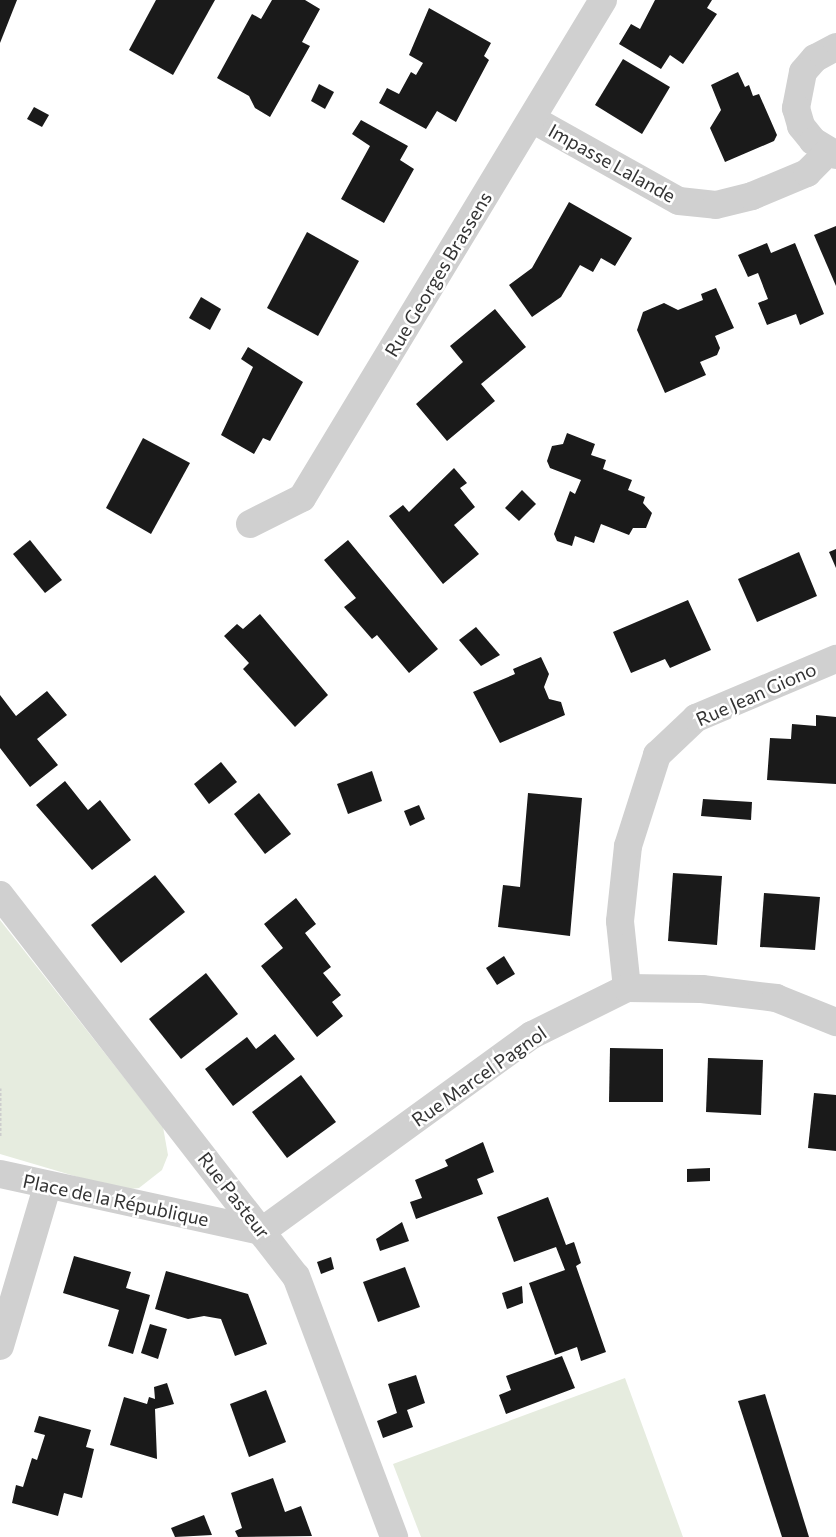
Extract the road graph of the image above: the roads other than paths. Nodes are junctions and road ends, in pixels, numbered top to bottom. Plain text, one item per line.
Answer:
1 (603, 0) edge
2 (836, 47) edge
3 (532, 119) junction
4 (832, 154) edge
5 (250, 524) dead end
6 (836, 659) edge
7 (0, 895) edge
8 (626, 988) junction
9 (836, 1022) edge
10 (0, 1174) edge
11 (47, 1187) junction
12 (262, 1231) junction
13 (0, 1346) edge
14 (394, 1537) edge

1 - 3 street, Rue Georges Brassens
2 - 4 street, Impasse Lalande
3 - 4 street, Impasse Lalande
3 - 5 street, Rue Georges Brassens
6 - 8 street, Rue Jean Giono
7 - 12 street, Rue Pasteur
8 - 9 street, Rue Marcel Pagnol
8 - 12 street, Rue Marcel Pagnol
10 - 11 street, Place de la République
11 - 12 street, Place de la République
11 - 13 street
12 - 14 street, Rue Pasteur

